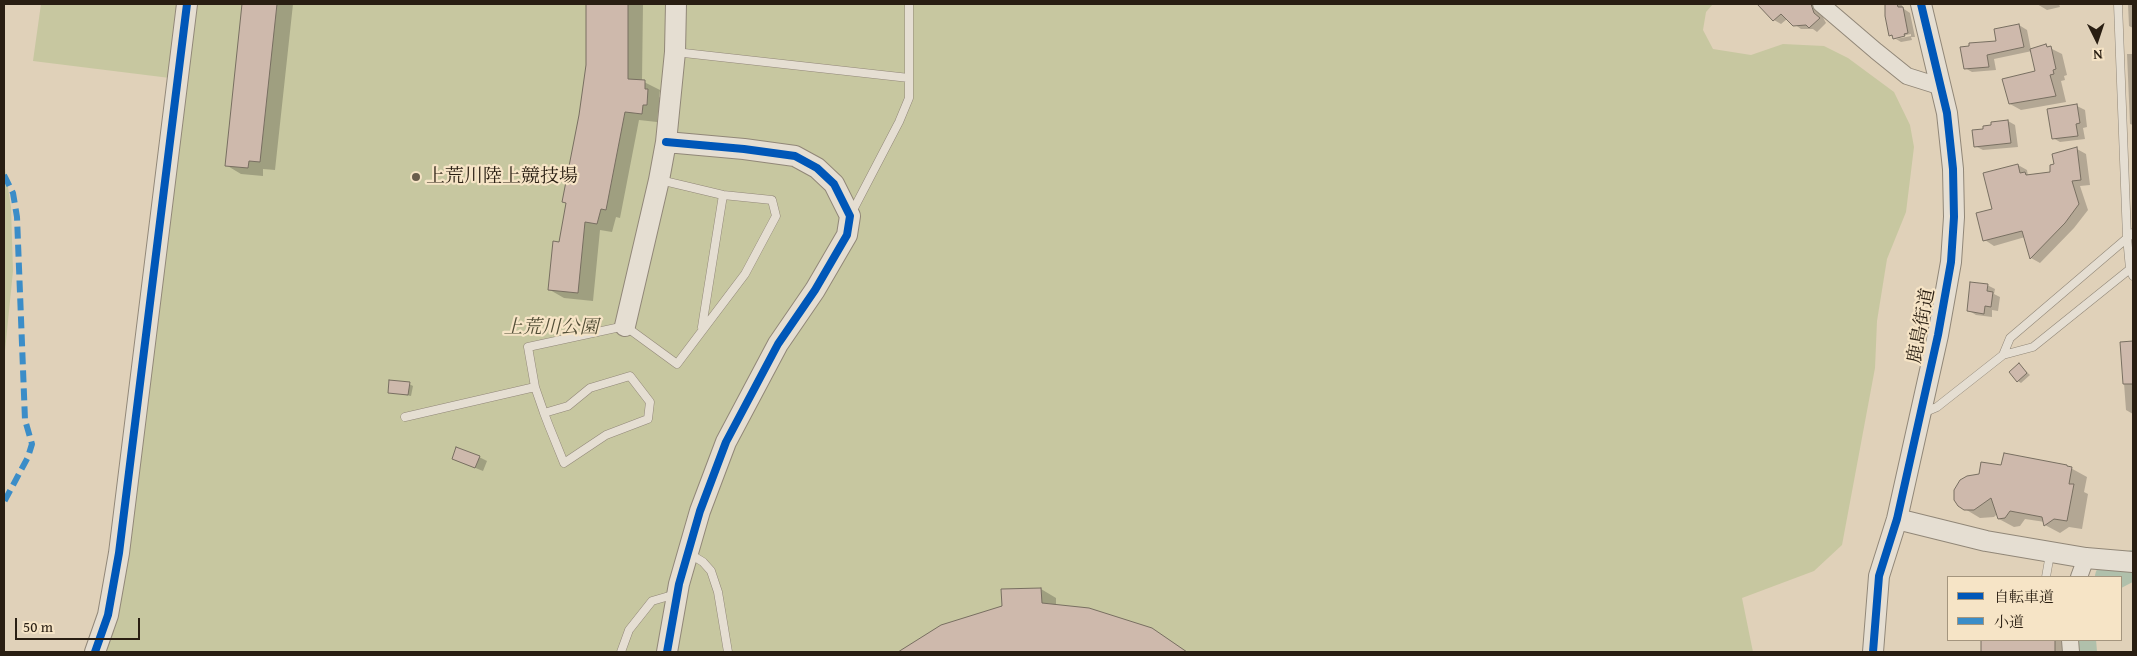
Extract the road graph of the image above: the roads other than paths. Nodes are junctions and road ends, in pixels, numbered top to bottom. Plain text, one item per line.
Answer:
1 (187, 4) edge
2 (676, 4) edge
3 (909, 4) edge
4 (1821, 4) edge
5 (1921, 4) edge
6 (2118, 4) edge
7 (675, 52) junction
8 (909, 78) junction
9 (1942, 87) junction
10 (2124, 138) junction
11 (2133, 138) edge
12 (666, 142) junction
13 (659, 180) junction
14 (723, 195) junction
15 (850, 216) junction
16 (2130, 235) edge
17 (2132, 272) edge
18 (624, 326) junction
19 (702, 329) junction
20 (2003, 355) junction
21 (535, 387) junction
22 (544, 412) junction
23 (1921, 414) junction
24 (405, 417) dead end
25 (1897, 519) junction
26 (2051, 552) junction
27 (688, 553) junction
28 (2086, 558) junction
29 (2124, 561) edge
30 (2046, 576) edge
31 (2079, 576) edge
32 (677, 594) junction
33 (95, 652) edge
34 (621, 652) edge
35 (667, 652) edge
36 (728, 652) edge
37 (1873, 652) edge

1 - 33 street
2 - 7 street
3 - 8 lane
4 - 9 street
5 - 9 street, 鹿島街道
6 - 10 lane
7 - 8 lane
7 - 12 street
8 - 15 lane
9 - 23 street, 鹿島街道
10 - 11 lane
10 - 16 lane
12 - 13 street
12 - 15 street
13 - 14 lane
13 - 18 street
14 - 19 lane
14 - 19 lane
15 - 27 street
16 - 17 lane
16 - 20 lane
17 - 20 lane
18 - 19 lane
18 - 21 lane
20 - 23 lane
21 - 22 lane
21 - 24 lane
22 - 22 lane
23 - 25 street, 鹿島街道
25 - 26 street
25 - 37 street, 鹿島街道
26 - 28 street
26 - 30 lane
27 - 32 street
27 - 36 lane
28 - 29 street
28 - 31 street
32 - 34 lane
32 - 35 street

